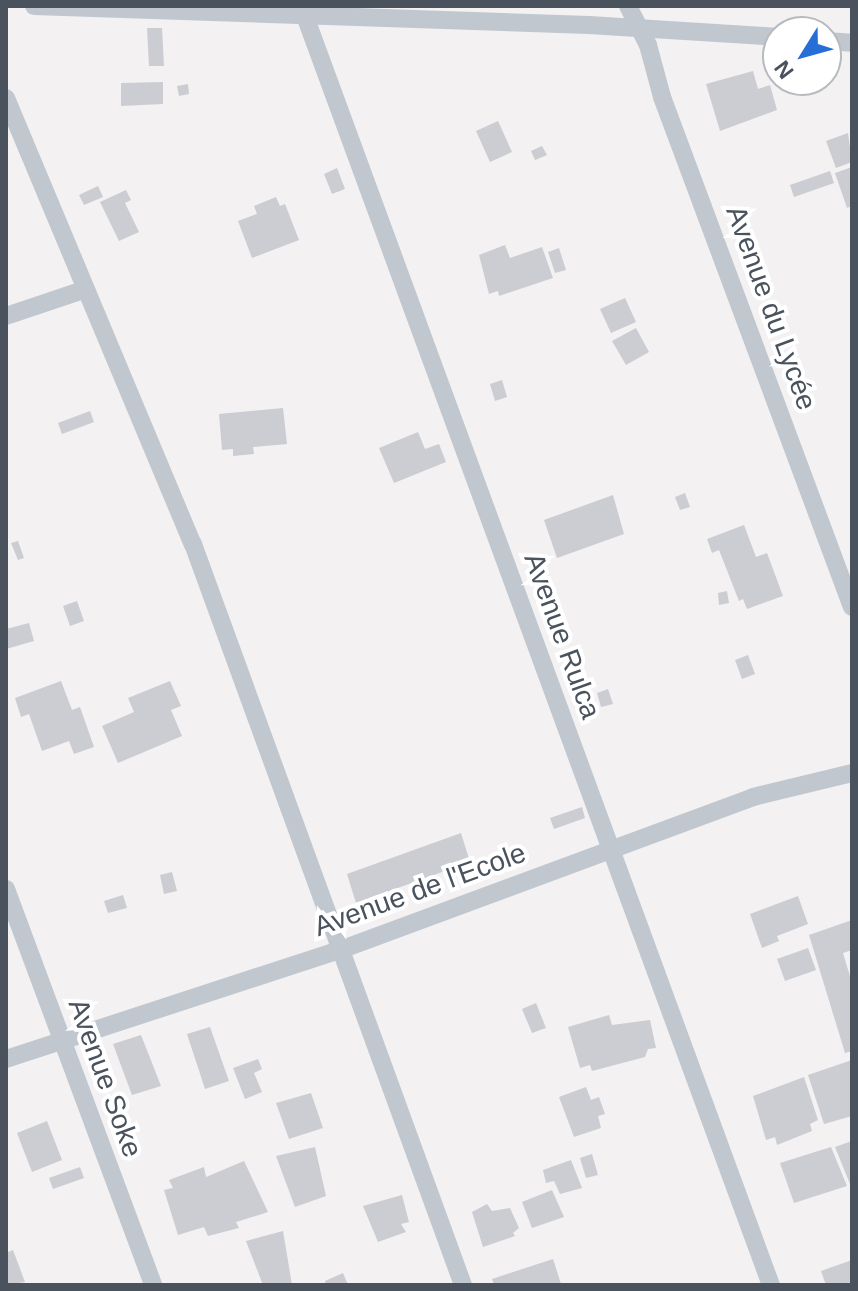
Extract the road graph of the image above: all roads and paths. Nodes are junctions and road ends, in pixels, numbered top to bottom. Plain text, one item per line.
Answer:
1 (34, 6) edge
2 (628, 6) edge
3 (304, 11) edge
4 (639, 29) junction
5 (762, 36) edge
6 (6, 98) edge
7 (86, 289) junction
8 (6, 316) edge
9 (852, 607) edge
10 (852, 773) edge
11 (611, 849) junction
12 (6, 889) edge
13 (340, 950) junction
14 (61, 1040) junction
15 (6, 1059) edge
16 (153, 1285) edge
17 (463, 1285) edge
18 (771, 1285) edge

1 - 3 street
2 - 4 street, Avenue du Lycée
3 - 4 street
3 - 11 street, Avenue Rulca
4 - 5 street
4 - 9 street, Avenue du Lycée
6 - 7 street
7 - 8 street
7 - 13 street
10 - 11 street, Avenue de l'Ecole
11 - 13 street, Avenue de l'Ecole
11 - 18 street, Avenue Rulca
12 - 14 street, Avenue Soke
13 - 14 street, Avenue de l'Ecole
13 - 17 street
14 - 15 street, Avenue de l'Ecole
14 - 16 street, Avenue Soke

